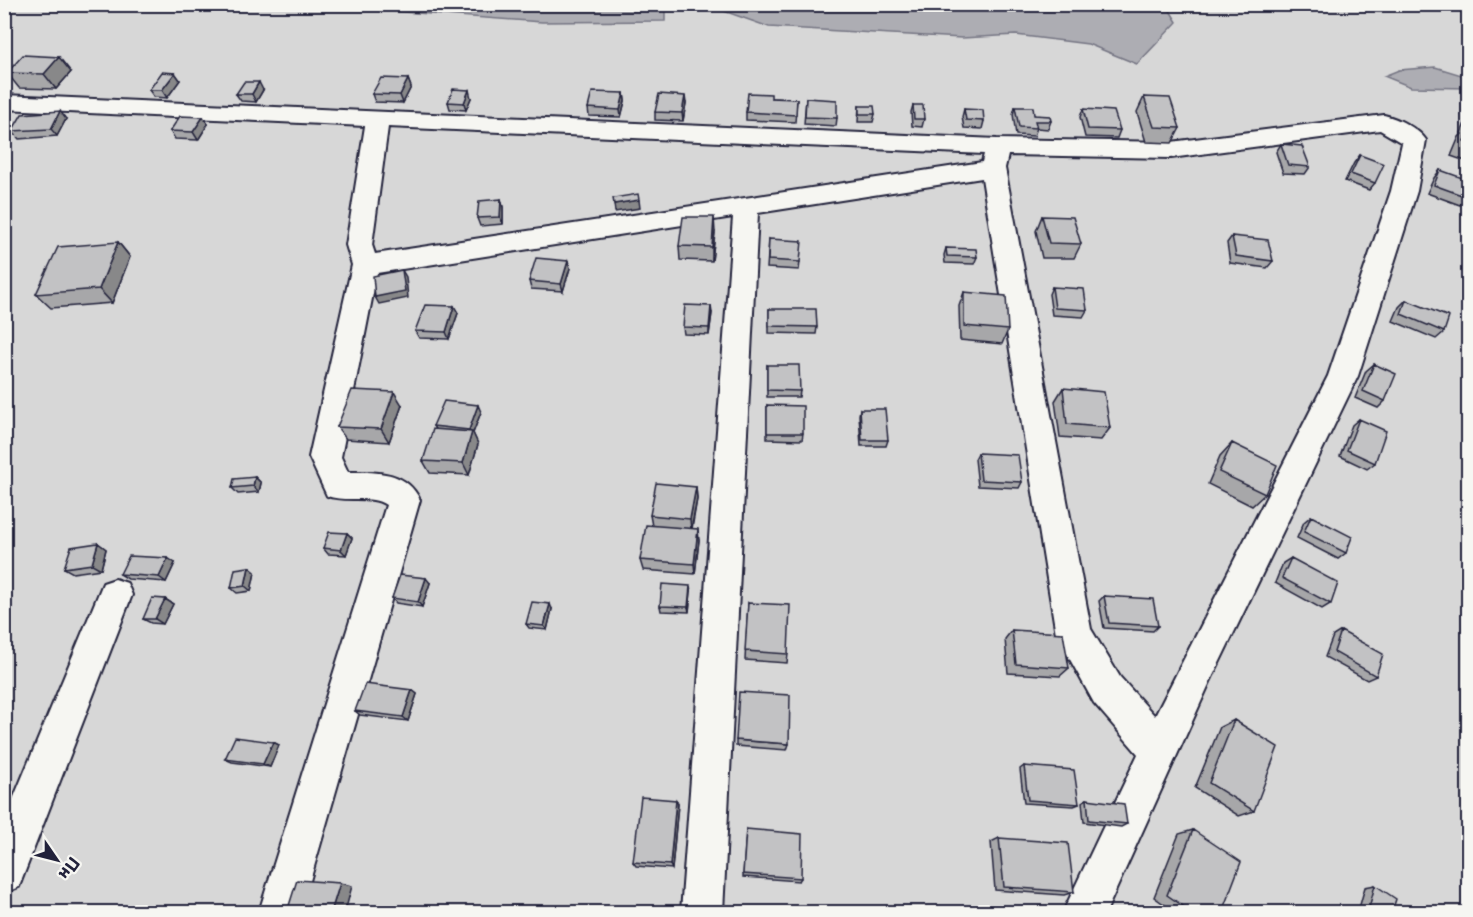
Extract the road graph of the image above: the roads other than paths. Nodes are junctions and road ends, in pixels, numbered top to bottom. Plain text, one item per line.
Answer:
1 (4, 102) edge
2 (378, 118) junction
3 (995, 157) junction
4 (746, 207) junction
5 (364, 265) junction
6 (115, 595) dead end
7 (1159, 749) junction
8 (4, 872) edge
9 (280, 912) edge
10 (702, 912) edge
11 (1084, 912) edge

1 - 2 lane
2 - 3 lane
2 - 5 lane
3 - 4 lane
3 - 7 lane
3 - 7 lane
4 - 5 lane
4 - 10 lane
5 - 9 lane
6 - 8 lane
7 - 11 lane

